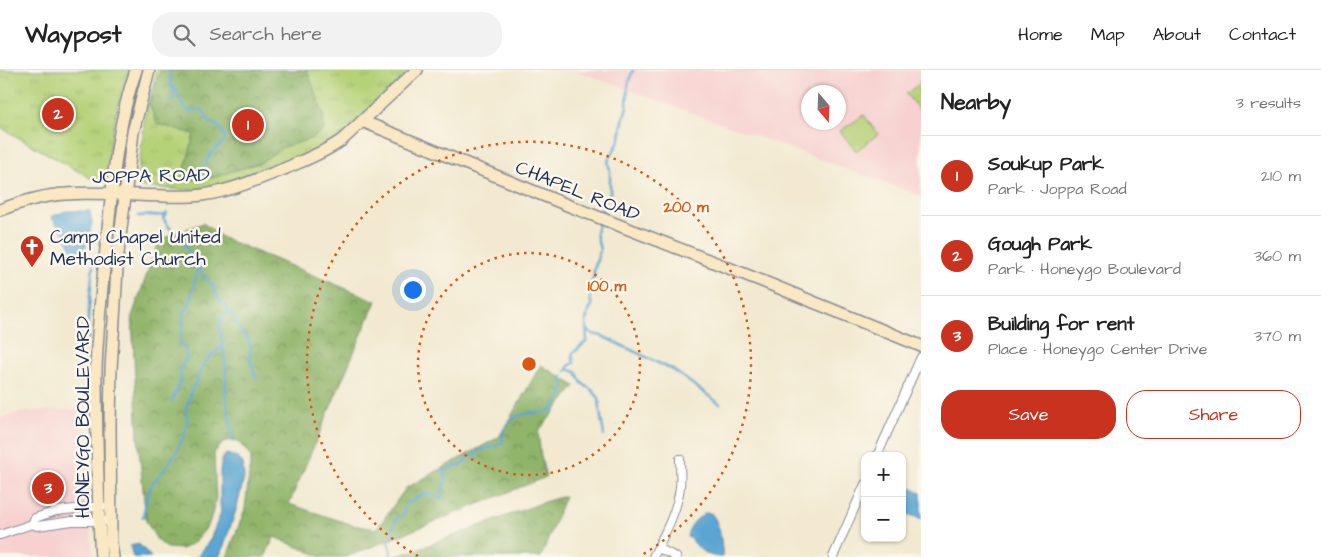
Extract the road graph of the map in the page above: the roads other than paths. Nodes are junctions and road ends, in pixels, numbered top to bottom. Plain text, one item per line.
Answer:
1 (136, 70) edge
2 (149, 70) edge
3 (417, 70) edge
4 (362, 121) junction
5 (112, 194) junction
6 (125, 195) junction
7 (0, 210) edge
8 (921, 346) edge
9 (921, 357) edge
10 (879, 452) edge
11 (680, 459) dead end
12 (861, 493) edge
13 (111, 506) junction
14 (99, 507) junction
15 (111, 520) junction
16 (99, 521) junction
17 (32, 524) junction
18 (0, 536) edge
19 (658, 548) junction
20 (101, 557) edge
21 (113, 557) edge
22 (653, 557) edge
23 (676, 557) edge
24 (833, 557) edge

1 - 5 street, HONEYGO BOULEVARD
2 - 6 street, HONEYGO BOULEVARD
3 - 4 street, JOPPA ROAD
4 - 6 street, JOPPA ROAD
4 - 8 street, CHAPEL ROAD
5 - 6 street, JOPPA ROAD
5 - 7 street, JOPPA ROAD
5 - 14 street, HONEYGO BOULEVARD
6 - 13 street, HONEYGO BOULEVARD
9 - 10 street
11 - 19 street
12 - 24 street
13 - 14 street
13 - 15 street, HONEYGO BOULEVARD
14 - 16 street, HONEYGO BOULEVARD
14 - 17 street
15 - 16 street
15 - 21 street, HONEYGO BOULEVARD
16 - 17 street
16 - 20 street, HONEYGO BOULEVARD
17 - 18 street
19 - 22 street
19 - 23 street

